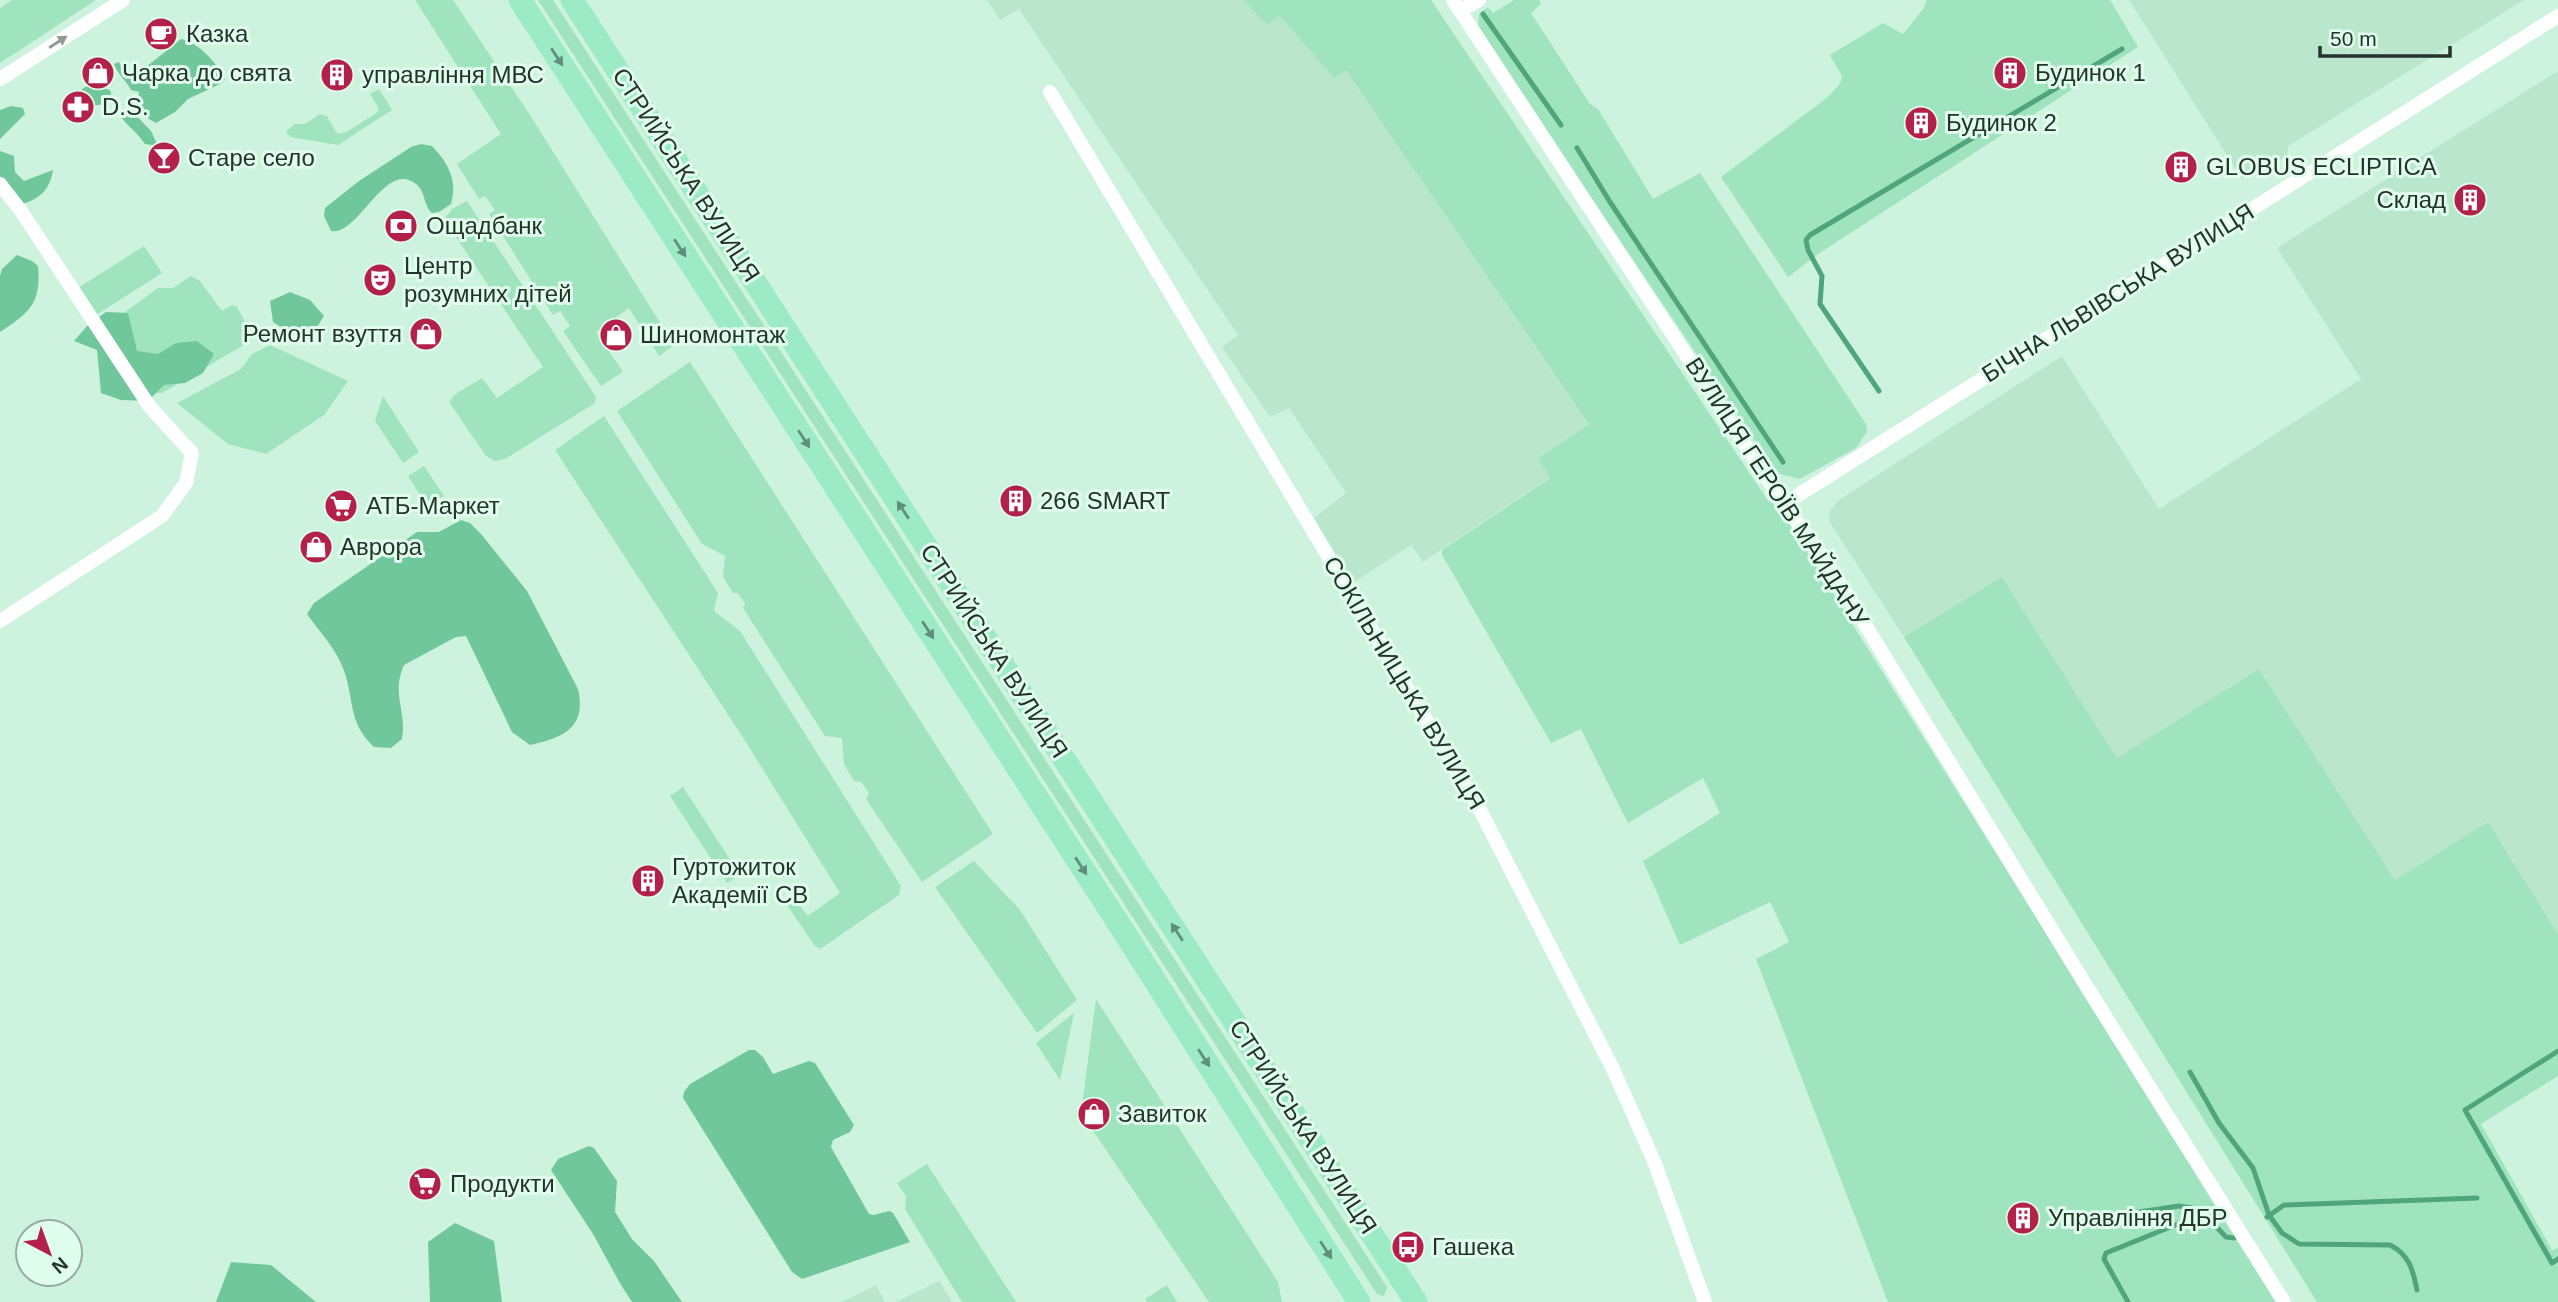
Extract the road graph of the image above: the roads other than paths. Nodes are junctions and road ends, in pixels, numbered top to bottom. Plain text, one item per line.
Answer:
1 (122, 0) edge
2 (520, 0) edge
3 (572, 0) edge
4 (1479, 0) edge
5 (1457, 6) edge
6 (2558, 16) edge
7 (0, 79) edge
8 (1050, 92) dead end
9 (0, 184) edge
10 (1784, 504) junction
11 (0, 621) edge
12 (1412, 1300) edge
13 (1359, 1302) edge
14 (1705, 1302) edge
15 (2284, 1302) edge

7 -> 1 street
2 -> 13 main road, СТРИЙСЬКА ВУЛИЦЯ
12 -> 3 main road, СТРИЙСЬКА ВУЛИЦЯ
4 - 5 street
5 - 10 street, ВУЛИЦЯ ГЕРОЇВ МАЙДАНУ
6 - 10 street, БІЧНА ЛЬВІВСЬКА ВУЛИЦЯ
8 - 14 street, СОКІЛЬНИЦЬКА ВУЛИЦЯ
9 - 11 street
10 - 15 street, ВУЛИЦЯ ГЕРОЇВ МАЙДАНУ

